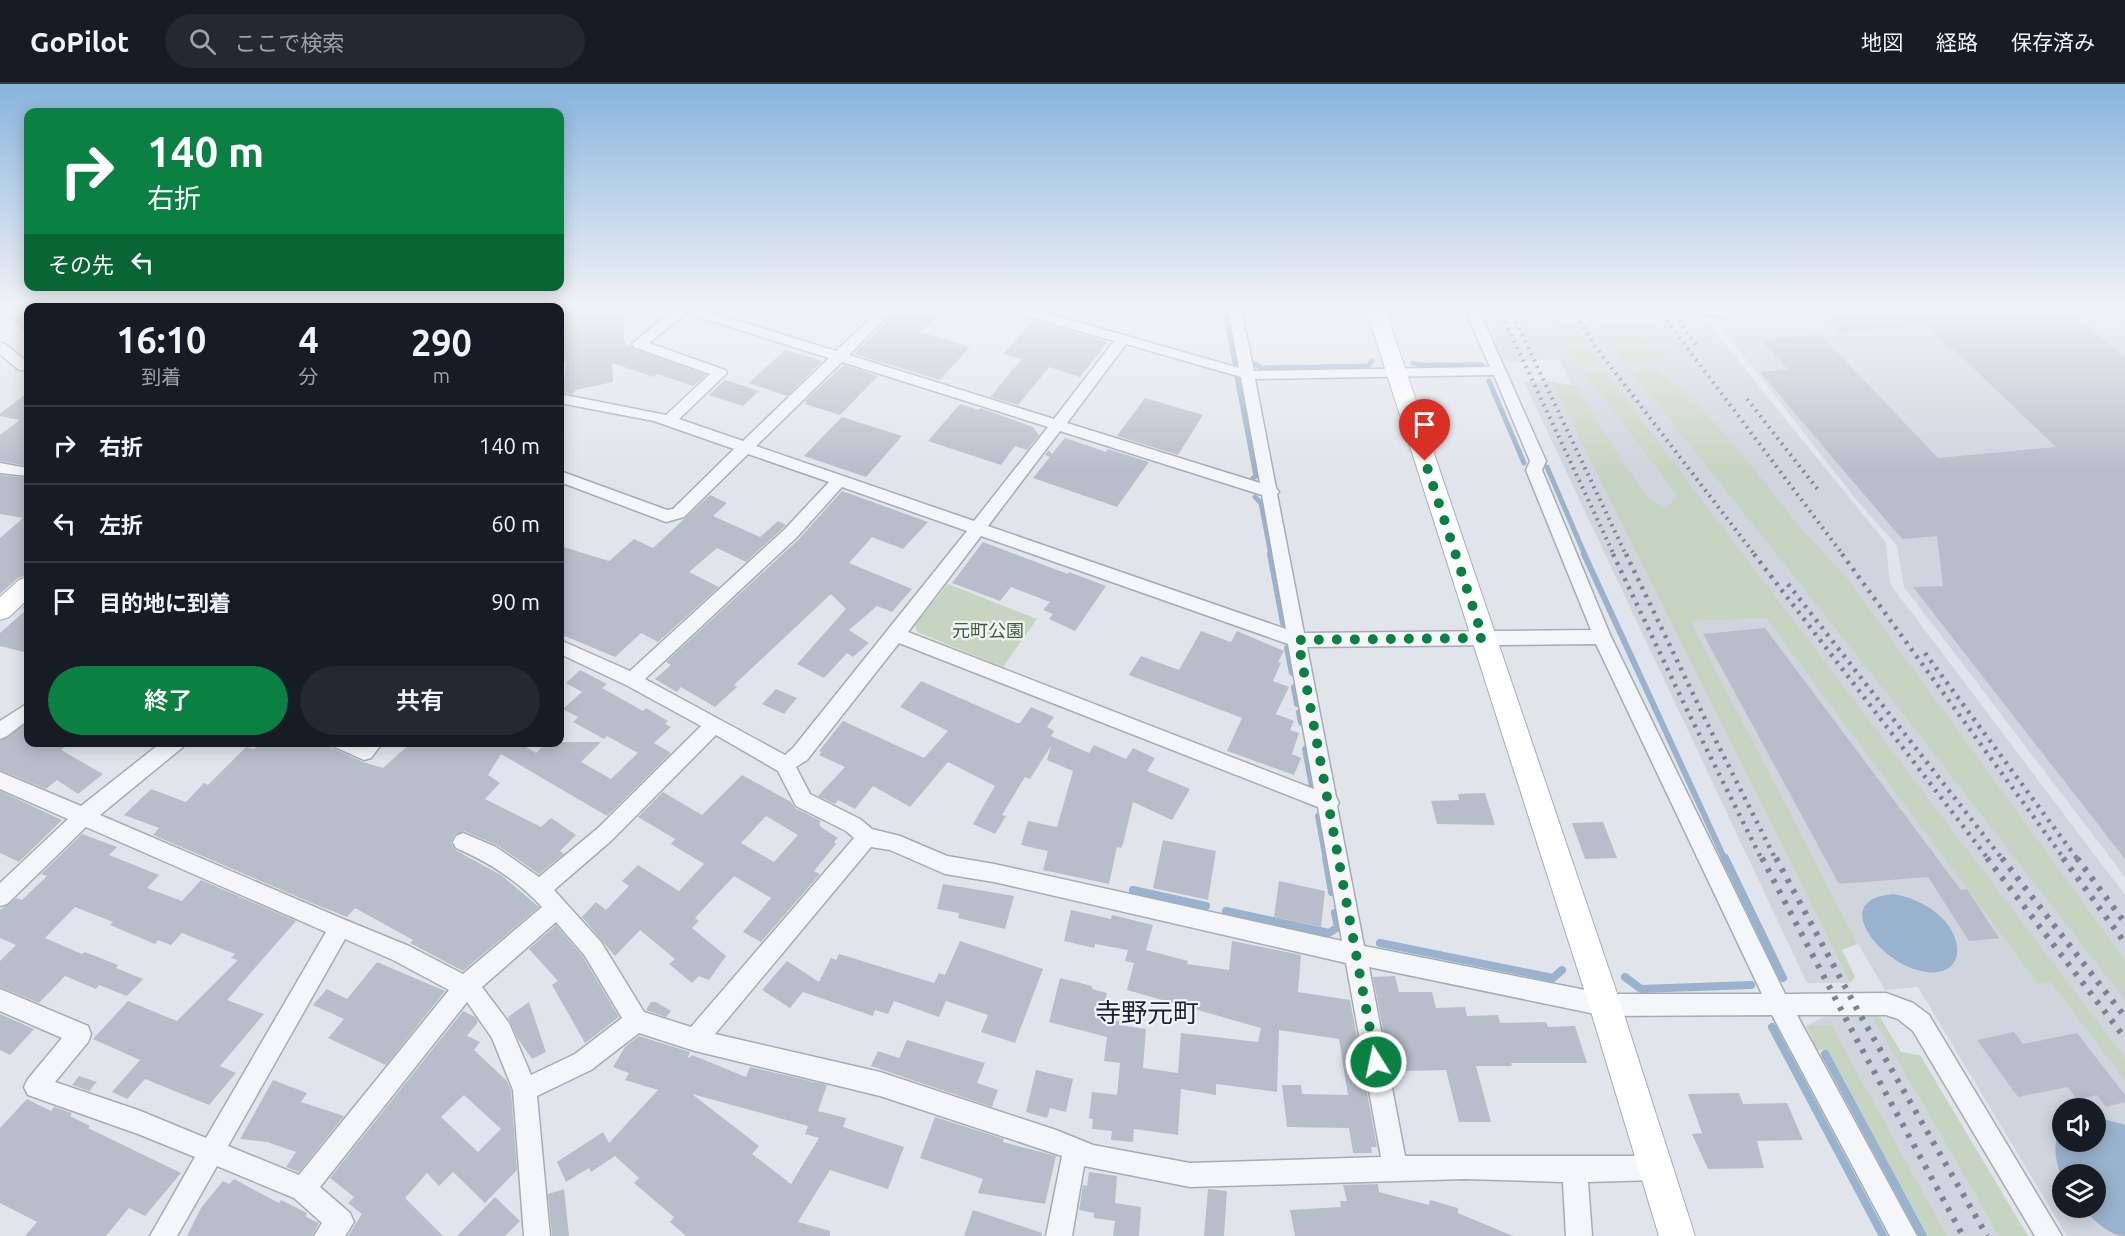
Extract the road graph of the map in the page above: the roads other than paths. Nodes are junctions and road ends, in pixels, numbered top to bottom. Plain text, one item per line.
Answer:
1 (691, 363) edge
2 (831, 363) edge
3 (859, 363) edge
4 (1105, 363) edge
5 (1206, 363) edge
6 (1246, 363) edge
7 (1393, 363) edge
8 (1496, 363) edge
9 (1500, 371) junction
10 (1396, 373) junction
11 (1249, 375) junction
12 (564, 400) edge
13 (669, 420) junction
14 (1056, 425) junction
15 (746, 446) junction
16 (0, 468) edge
17 (24, 471) edge
18 (564, 479) edge
19 (840, 480) junction
20 (1270, 492) junction
21 (977, 529) junction
22 (24, 589) edge
23 (0, 610) edge
24 (896, 635) junction
25 (1602, 637) junction
26 (1483, 638) junction
27 (1298, 640) junction
28 (564, 649) edge
29 (632, 680) junction
30 (24, 713) edge
31 (714, 725) junction
32 (0, 731) edge
33 (170, 747) edge
34 (353, 747) edge
35 (369, 747) edge
36 (785, 765) junction
37 (0, 780) edge
38 (1329, 803) junction
39 (84, 816) junction
40 (867, 837) junction
41 (463, 842) dead end
42 (540, 889) junction
43 (0, 897) edge
44 (557, 908) junction
45 (340, 928) junction
46 (1357, 955) junction
47 (465, 987) junction
48 (0, 1000) edge
49 (1778, 1003) junction
50 (1605, 1005) junction
51 (636, 1021) junction
52 (695, 1040) junction
53 (525, 1090) junction
54 (1075, 1150) junction
55 (210, 1153) junction
56 (1655, 1168) junction
57 (1395, 1169) junction
58 (1575, 1170) junction
59 (303, 1189) junction
60 (533, 1232) edge
61 (162, 1236) edge
62 (327, 1236) edge
63 (1059, 1236) edge
64 (1579, 1236) edge
65 (1677, 1236) edge
66 (1904, 1236) edge
67 (2049, 1236) edge

1 - 13 street
2 - 15 street
3 - 14 street
4 - 14 street
5 - 11 street
6 - 11 street
7 - 10 street
8 - 9 street
9 - 10 street
9 - 25 street
10 - 11 street
10 - 26 street
11 - 20 street
12 - 13 street
13 - 15 street
14 - 20 street
14 - 21 street
15 - 18 street
15 - 19 street
16 - 17 street
19 - 21 street
19 - 29 street
20 - 27 street
21 - 24 street
21 - 27 street
22 - 23 street
24 - 36 street
24 - 38 street
25 - 26 street
25 - 49 street
26 - 27 street
26 - 50 street
27 - 38 street
28 - 29 street
29 - 31 street
30 - 32 street
31 - 36 street
31 - 42 street
33 - 39 street
34 - 35 street
36 - 40 street
37 - 39 street
38 - 46 street
39 - 43 street
39 - 45 street
40 - 46 street
40 - 52 street
41 - 42 street
42 - 44 street
44 - 47 street
44 - 51 street
45 - 47 street
45 - 55 street
46 - 50 street
46 - 57 street
47 - 53 street
47 - 59 street
48 - 55 street
49 - 50 street
49 - 66 street
49 - 67 street
50 - 56 street
51 - 52 street
51 - 53 street
52 - 54 street
53 - 60 street
54 - 57 street
54 - 63 street
55 - 59 street
55 - 61 street
56 - 58 street
56 - 65 street
57 - 58 street
58 - 64 street
59 - 62 street

